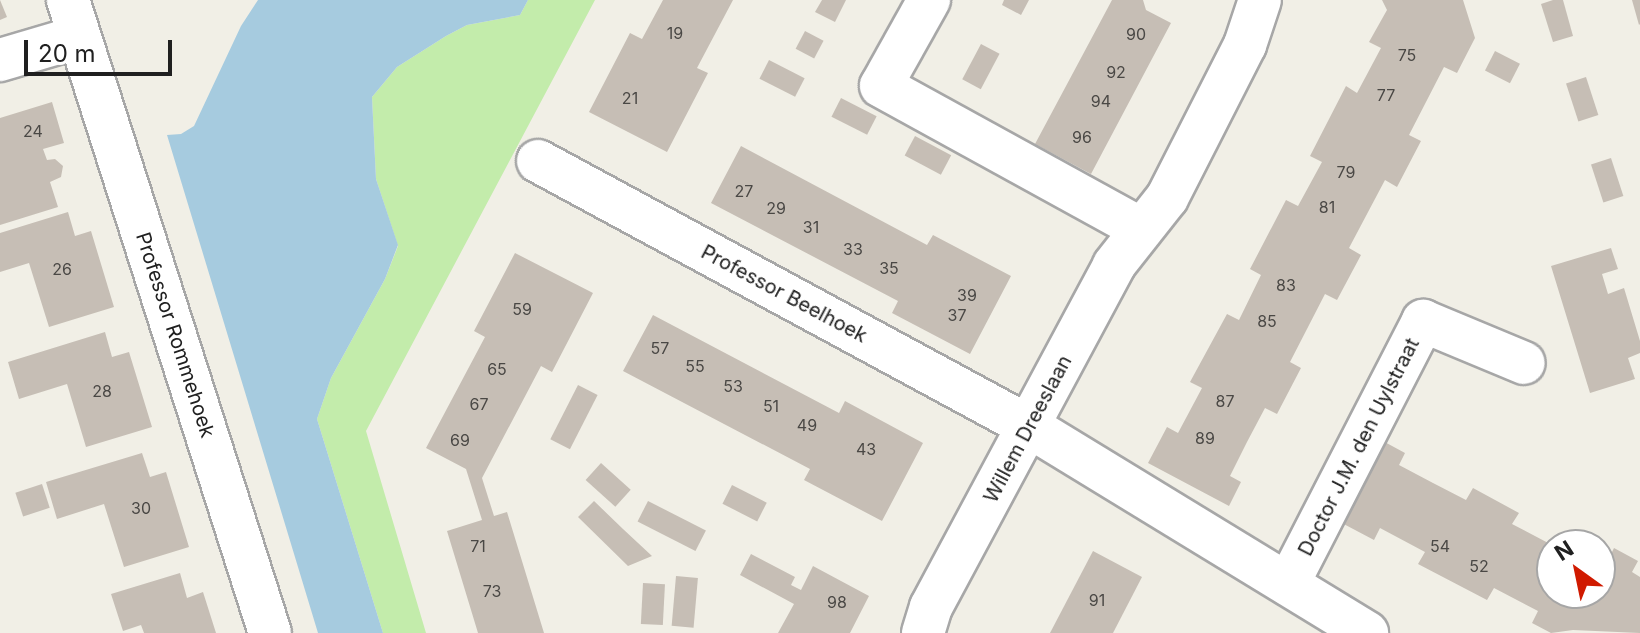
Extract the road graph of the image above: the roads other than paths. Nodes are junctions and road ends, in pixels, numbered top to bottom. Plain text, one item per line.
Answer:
1 (929, 0) edge
2 (1260, 0) edge
3 (73, 18) edge
4 (0, 60) edge
5 (538, 161) dead end
6 (1141, 229) junction
7 (1524, 363) dead end
8 (1030, 427) junction
9 (1288, 584) junction
10 (270, 633) edge
11 (923, 633) edge
12 (1367, 633) edge

1 - 6 street
2 - 6 street, Willem Dreeslaan
3 - 4 street, Professor Rommehoek
3 - 10 street, Professor Rommehoek
5 - 8 street, Professor Beelhoek
6 - 8 street, Willem Dreeslaan
7 - 9 street, Doctor J.M. den Uylstraat
8 - 9 street
8 - 11 street, Willem Dreeslaan
9 - 12 street

